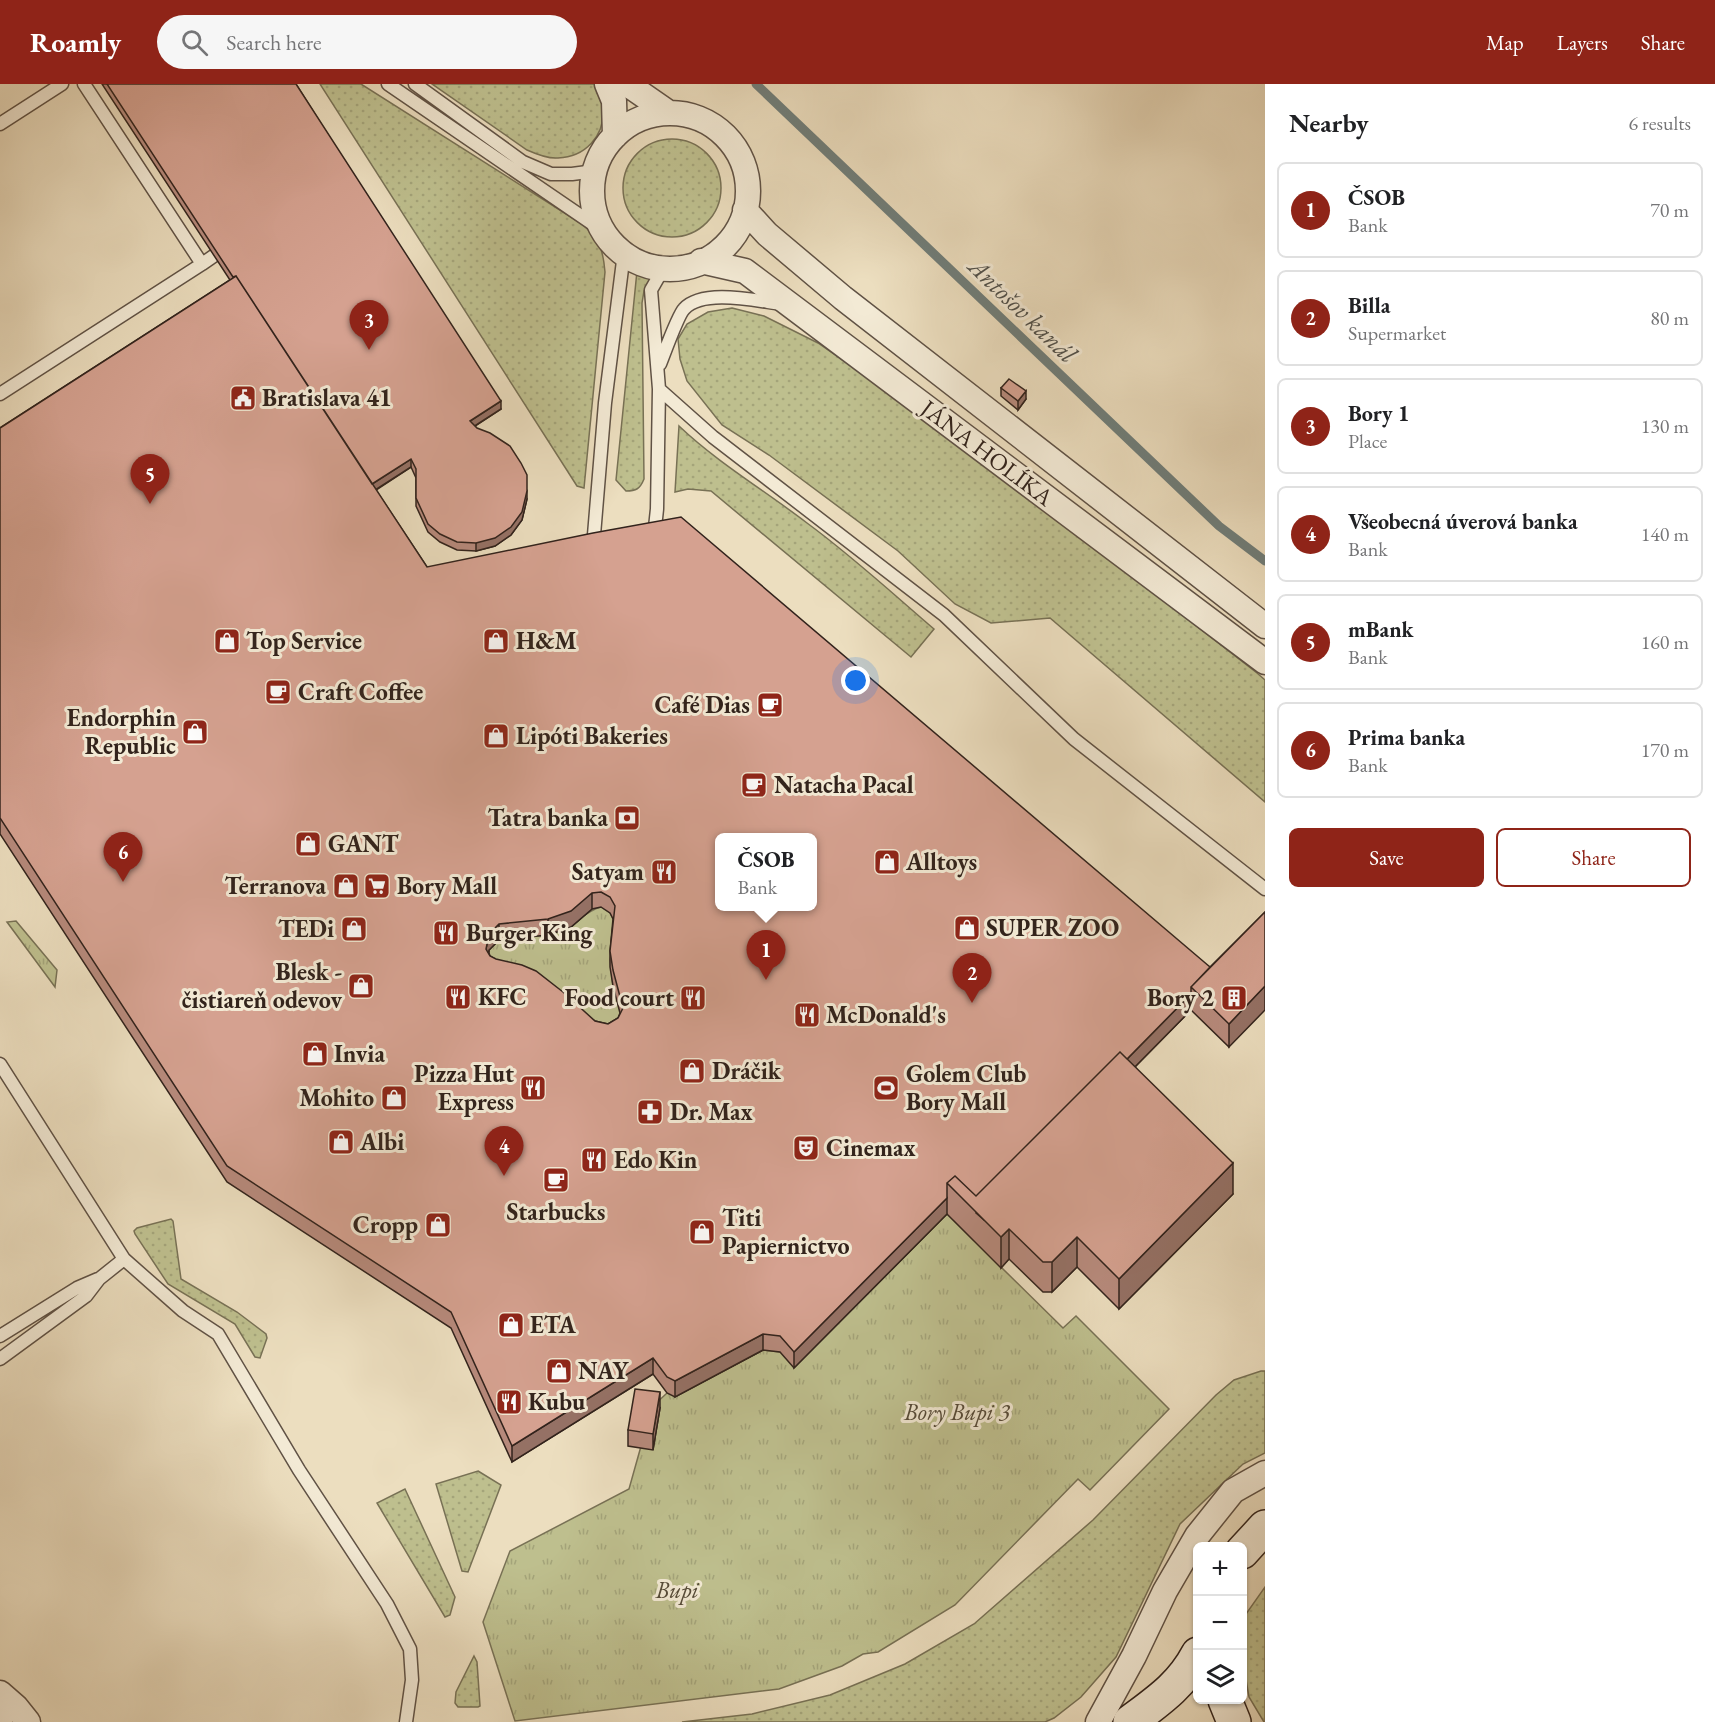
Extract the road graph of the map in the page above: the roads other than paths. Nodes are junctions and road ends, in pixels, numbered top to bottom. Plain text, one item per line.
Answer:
1 (62, 84) edge
2 (84, 84) edge
3 (388, 84) edge
4 (415, 84) edge
5 (607, 84) edge
6 (627, 84) edge
7 (669, 113) junction
8 (0, 124) edge
9 (615, 136) junction
10 (595, 171) junction
11 (745, 210) junction
12 (603, 231) junction
13 (235, 241) edge
14 (624, 253) junction
15 (701, 261) junction
16 (202, 264) junction
17 (667, 268) junction
18 (791, 305) junction
19 (659, 365) junction
20 (659, 388) junction
21 (0, 394) edge
22 (654, 538) edge
23 (592, 549) edge
24 (1265, 626) edge
25 (1265, 662) edge
26 (1265, 889) edge
27 (0, 1064) edge
28 (124, 1259) junction
29 (99, 1279) junction
30 (0, 1336) edge
31 (0, 1359) edge
32 (1265, 1473) edge
33 (1265, 1527) edge
34 (1247, 1546) edge
35 (1193, 1663) edge
36 (0, 1693) edge
37 (1227, 1704) edge
38 (0, 1721) edge
39 (5, 1722) edge
40 (28, 1722) edge
41 (406, 1722) edge
42 (1098, 1722) edge
43 (1130, 1722) edge
44 (1234, 1722) edge

1 - 8 lane
2 - 16 lane
3 - 12 lane
4 - 10 lane
5 - 9 street
6 - 7 street
7 - 9 street
7 - 11 street
9 - 10 street
10 - 12 street
11 - 15 street
11 - 24 street, JÁNA HOLÍKA
12 - 14 street
13 - 16 lane
14 - 17 street
14 - 23 lane
15 - 17 street
15 - 18 street, JÁNA HOLÍKA
16 - 21 lane
17 - 19 lane
18 - 19 lane
18 - 25 street, JÁNA HOLÍKA
19 - 20 lane
20 - 22 lane
20 - 26 lane
27 - 28 lane
28 - 29 lane
28 - 41 lane
29 - 30 lane
29 - 31 lane
32 - 42 street
33 - 34 main road
35 - 43 main road
36 - 40 street
37 - 44 main road
38 - 39 lane

